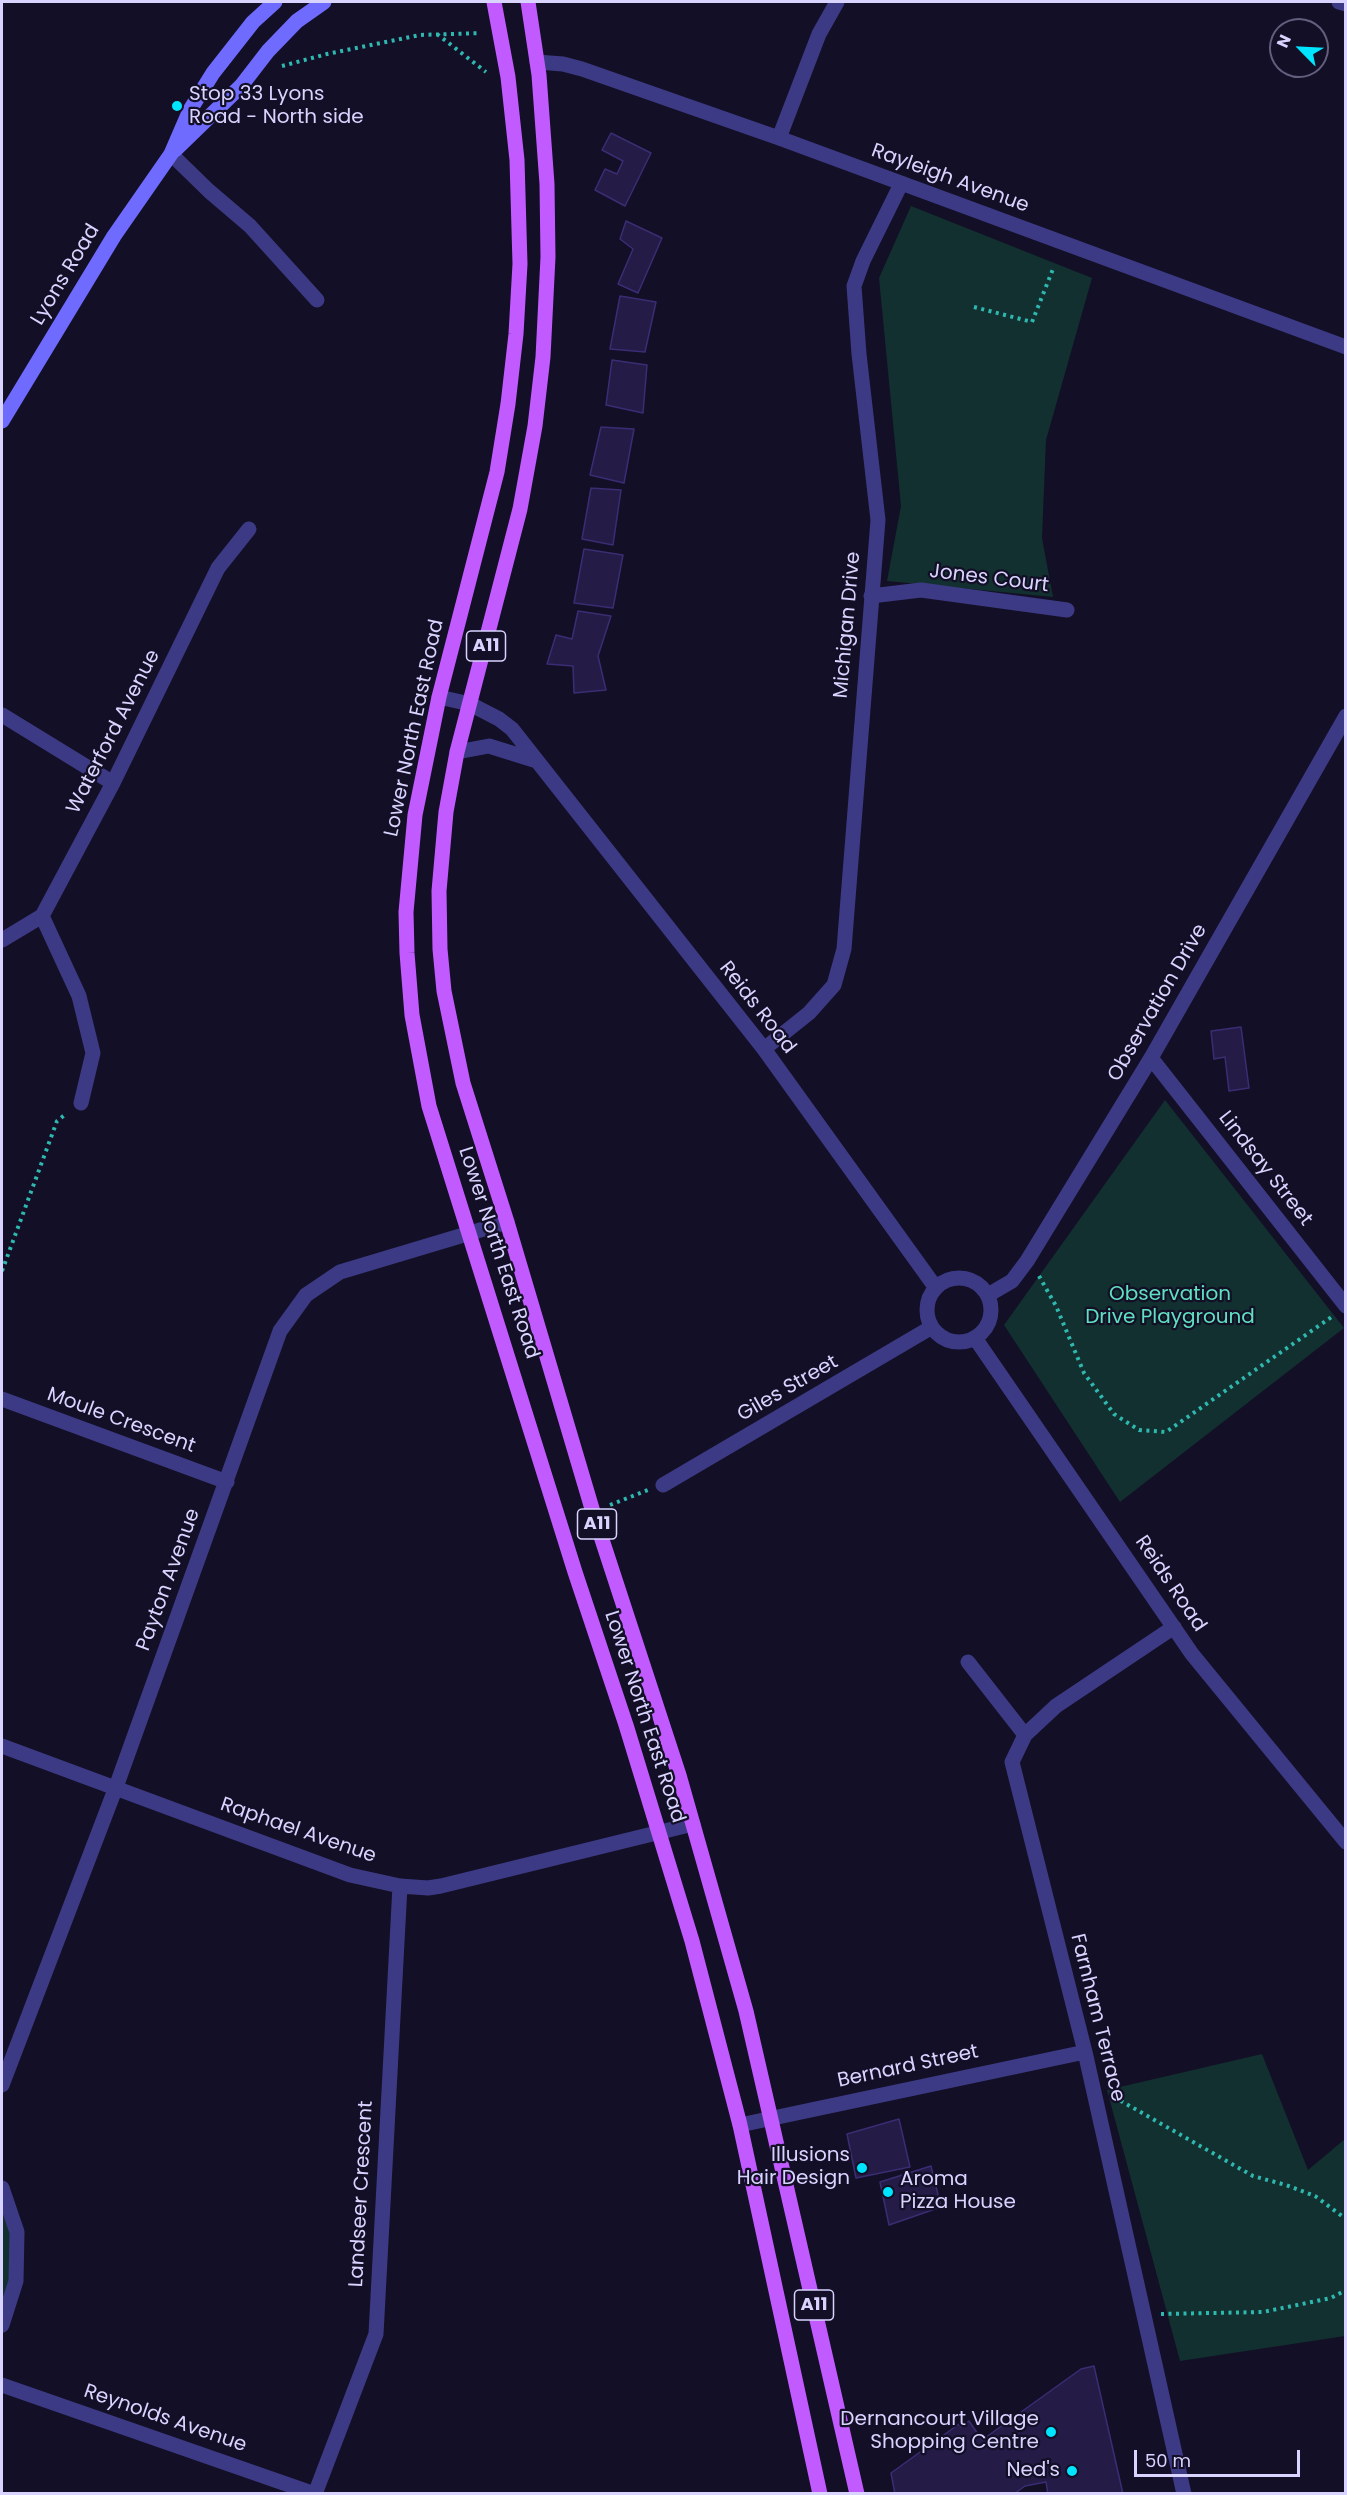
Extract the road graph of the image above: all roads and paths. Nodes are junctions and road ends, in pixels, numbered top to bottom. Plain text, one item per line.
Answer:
1 (275, 2) edge
2 (324, 2) edge
3 (494, 2) edge
4 (528, 2) edge
5 (837, 2) edge
6 (1339, 2) edge
7 (1346, 4) edge
8 (436, 33) junction
9 (481, 33) dead end
10 (537, 62) junction
11 (282, 66) dead end
12 (486, 72) dead end
13 (779, 138) junction
14 (171, 154) junction
15 (901, 184) junction
16 (1053, 269) dead end
17 (317, 300) dead end
18 (974, 307) dead end
19 (1346, 347) edge
20 (2, 421) edge
21 (249, 529) dead end
22 (871, 596) junction
23 (1067, 610) dead end
24 (439, 697) junction
25 (470, 704) junction
26 (2, 715) edge
27 (1346, 716) edge
28 (457, 752) junction
29 (537, 761) junction
30 (113, 783) junction
31 (42, 916) junction
32 (2, 940) edge
33 (764, 1049) junction
34 (1151, 1058) junction
35 (81, 1103) joint
36 (507, 1222) junction
37 (470, 1232) junction
38 (1027, 1261) junction
39 (2, 1270) edge
40 (936, 1288) junction
41 (988, 1295) junction
42 (1342, 1307) edge
43 (932, 1327) junction
44 (975, 1338) junction
45 (2, 1399) edge
46 (227, 1482) junction
47 (663, 1485) joint
48 (593, 1512) junction
49 (1173, 1627) junction
50 (968, 1662) dead end
51 (1025, 1735) junction
52 (2, 1746) edge
53 (116, 1787) junction
54 (693, 1824) junction
55 (659, 1832) junction
56 (1346, 1842) edge
57 (400, 1886) junction
58 (1085, 2052) junction
59 (2, 2085) edge
60 (1111, 2095) dead end
61 (771, 2117) junction
62 (740, 2125) junction
63 (2, 2188) edge
64 (1346, 2219) edge
65 (1346, 2290) edge
66 (1161, 2314) dead end
67 (2, 2325) edge
68 (2, 2385) edge
69 (315, 2493) edge
70 (820, 2493) edge
71 (857, 2493) edge
72 (1184, 2493) edge

1 - 14 street, Lyons Road
2 - 14 street, Lyons Road
3 - 24 main road, Lower North East Road / A11
4 - 10 main road, Lower North East Road / A11
5 - 13 street
6 - 7 street
8 - 9 path
8 - 11 path
8 - 12 path
10 - 13 street, Rayleigh Avenue
10 - 25 main road, Lower North East Road / A11
13 - 15 street, Rayleigh Avenue
14 - 17 street
14 - 20 street, Lyons Road
15 - 19 street, Rayleigh Avenue
15 - 22 street, Michigan Drive
16 - 18 path
21 - 30 street, Waterford Avenue
22 - 23 street, Jones Court
22 - 33 street, Michigan Drive
24 - 25 street, Reids Road
24 - 37 main road, Lower North East Road / A11
25 - 28 main road, Lower North East Road / A11
25 - 29 street, Reids Road
26 - 30 street
27 - 34 street, Observation Drive
28 - 29 street
28 - 36 main road, Lower North East Road / A11
29 - 33 street, Reids Road
30 - 31 street, Waterford Avenue
31 - 32 street
31 - 35 street
33 - 40 street, Reids Road
34 - 38 street, Observation Drive
34 - 42 street, Lindsay Street
35 - 39 path
36 - 37 street, Payton Avenue
36 - 48 main road, Lower North East Road / A11
37 - 46 street, Payton Avenue
37 - 55 main road, Lower North East Road / A11
38 - 41 street, Observation Drive
38 - 42 path
40 - 41 street
40 - 43 street
41 - 44 street
43 - 44 street
43 - 47 street, Giles Street
44 - 49 street, Reids Road
45 - 46 street, Moule Crescent
46 - 53 street, Payton Avenue
47 - 48 path
48 - 54 main road, Lower North East Road / A11
49 - 51 street, Farnham Terrace
49 - 56 street, Reids Road
50 - 51 street
51 - 58 street, Farnham Terrace
52 - 53 street, Raphael Avenue
53 - 57 street, Raphael Avenue
53 - 59 street, Payton Avenue
54 - 55 street, Raphael Avenue
54 - 61 main road, Lower North East Road / A11
55 - 57 street, Raphael Avenue
55 - 62 main road, Lower North East Road / A11
57 - 69 street, Landseer Crescent
58 - 61 street, Bernard Street
58 - 72 street, Farnham Terrace
60 - 64 path
61 - 62 street, Bernard Street
61 - 71 main road, Lower North East Road / A11
62 - 70 main road, Lower North East Road / A11
63 - 67 street
65 - 66 path
68 - 69 street, Reynolds Avenue

